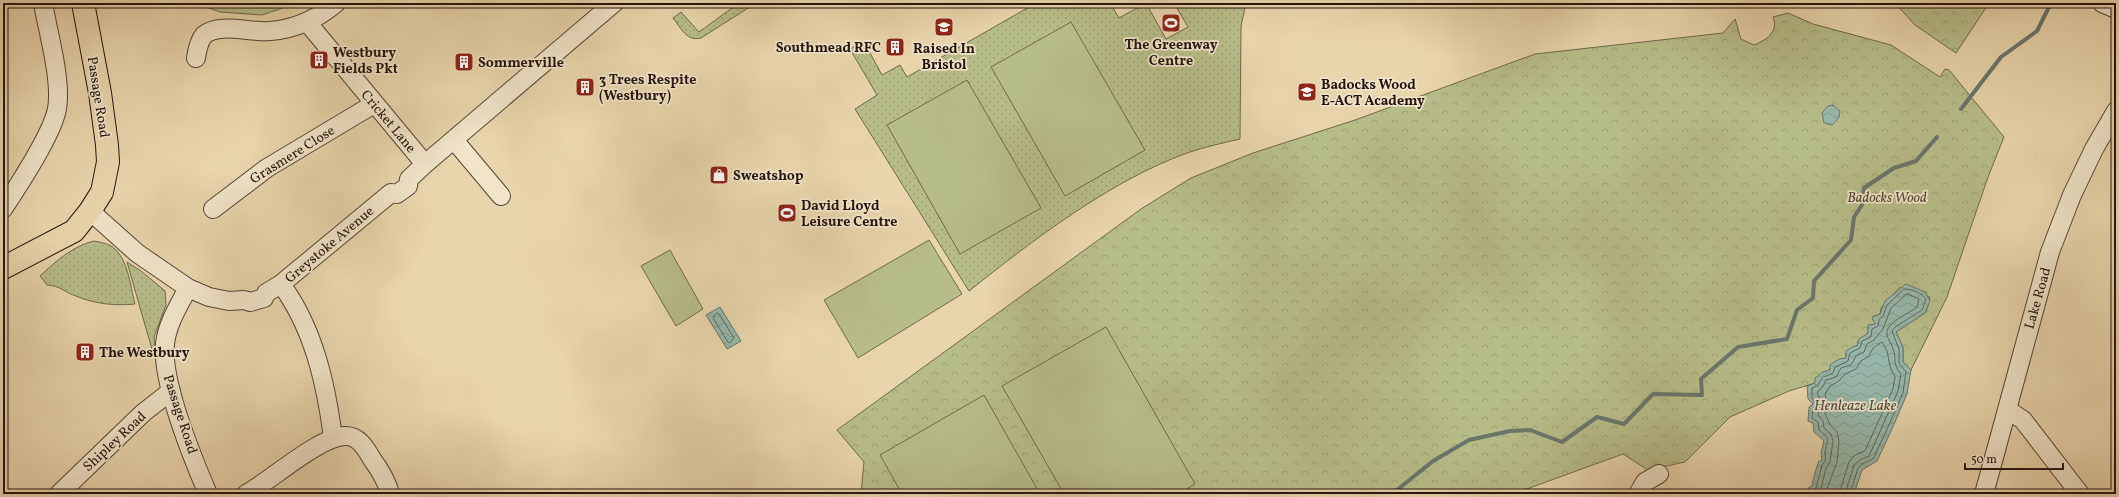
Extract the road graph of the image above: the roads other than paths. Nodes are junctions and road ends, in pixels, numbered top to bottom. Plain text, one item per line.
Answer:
1 (43, 3) edge
2 (83, 3) edge
3 (336, 3) edge
4 (614, 3) edge
5 (2102, 3) edge
6 (2116, 9) edge
7 (307, 22) junction
8 (196, 58) dead end
9 (374, 104) junction
10 (2116, 111) edge
11 (454, 140) junction
12 (425, 164) junction
13 (501, 196) dead end
14 (3, 209) edge
15 (213, 209) dead end
16 (90, 211) junction
17 (3, 268) edge
18 (188, 288) junction
19 (274, 288) junction
20 (171, 391) junction
21 (2008, 410) junction
22 (333, 438) junction
23 (1659, 474) dead end
24 (250, 493) edge
25 (58, 494) edge
26 (208, 494) edge
27 (390, 494) edge
28 (1638, 494) edge
29 (1984, 494) edge
30 (2080, 494) edge

1 - 14 street
2 - 16 main road, Passage Road
3 - 7 street
4 - 11 street, Greystoke Avenue
5 - 6 street
7 - 8 street
7 - 9 street, Cricket Lane
9 - 12 street, Cricket Lane
9 - 15 street, Grasmere Close
10 - 21 street, Lake Road
11 - 12 street, Greystoke Avenue
11 - 13 street
12 - 19 street, Greystoke Avenue
16 - 17 main road, Passage Road
16 - 18 street, Greystoke Avenue
18 - 19 street, Greystoke Avenue
18 - 20 street, Passage Road
19 - 22 street
20 - 25 street, Shipley Road
20 - 26 street, Passage Road
21 - 29 street, Lake Road
21 - 30 street
22 - 24 street
22 - 27 street
23 - 28 street

